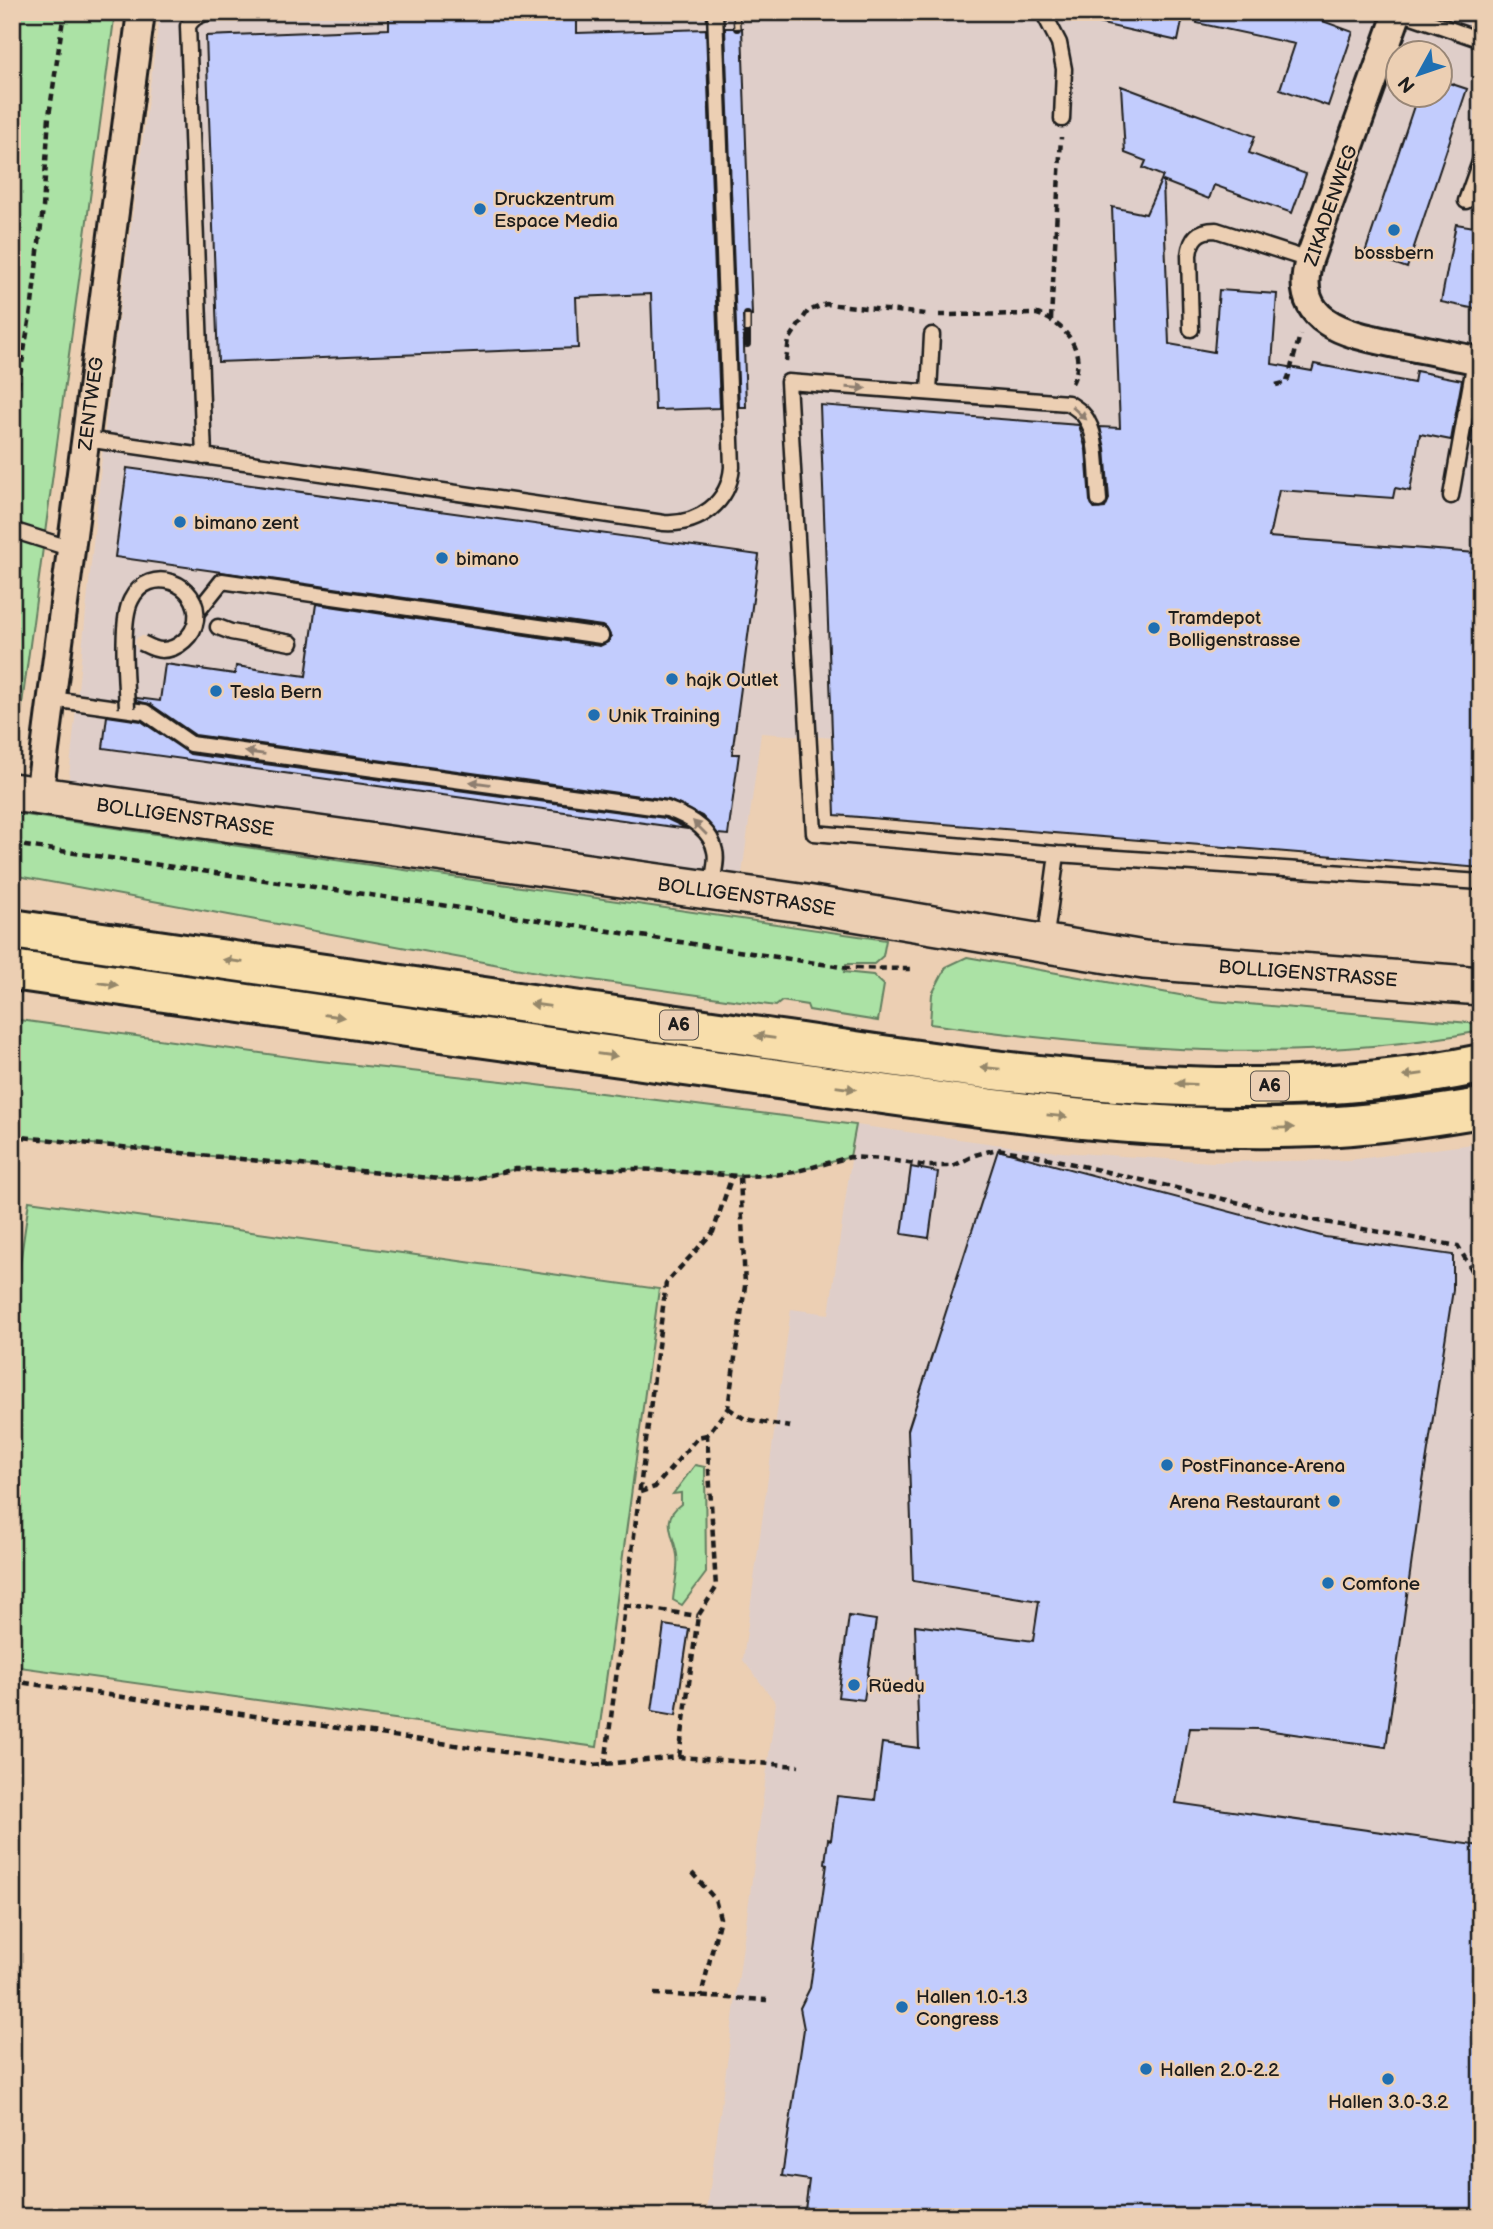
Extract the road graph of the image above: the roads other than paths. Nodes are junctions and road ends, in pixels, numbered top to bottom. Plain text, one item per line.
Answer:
1 (141, 12) edge
2 (238, 12) edge
3 (715, 12) edge
4 (1043, 12) edge
5 (1399, 12) edge
6 (1481, 40) edge
7 (1062, 119) road end
8 (1481, 159) edge
9 (1466, 201) dead end
10 (1309, 260) junction
11 (1192, 329) dead end
12 (932, 335) dead end
13 (1478, 361) edge
14 (929, 393) junction
15 (86, 439) junction
16 (204, 457) junction
17 (1451, 496) dead end
18 (1099, 500) dead end
19 (12, 530) edge
20 (72, 548) junction
21 (198, 611) dead end
22 (218, 627) dead end
23 (601, 636) dead end
24 (142, 643) dead end
25 (291, 643) dead end
26 (52, 699) junction
27 (127, 708) junction
28 (25, 794) edge
29 (1057, 854) junction
30 (1481, 882) edge
31 (711, 891) junction
32 (12, 929) edge
33 (1045, 944) junction
34 (22, 973) edge
35 (1481, 986) edge
36 (1481, 1064) edge
37 (1481, 1108) edge

1 - 15 street, ZENTWEG
2 - 16 lane
3 - 16 lane
4 - 7 lane
5 - 6 lane
5 - 10 street, ZIKADENWEG
8 - 9 lane
10 - 11 lane
10 - 13 street, ZIKADENWEG
12 - 14 lane
13 - 17 lane
14 -> 18 lane
29 -> 14 lane
15 - 16 lane
15 - 20 street, ZENTWEG
19 - 20 lane
20 - 26 street, ZENTWEG
21 - 23 lane
22 - 25 lane
24 - 27 lane, bridge
26 - 27 lane
26 - 28 street, ZENTWEG
31 -> 27 lane
28 - 31 main road, BOLLIGENSTRASSE
29 - 30 lane
29 - 33 lane
31 - 33 main road, BOLLIGENSTRASSE
36 -> 32 highway, A6
33 - 35 main road, BOLLIGENSTRASSE
34 -> 37 highway, A6

